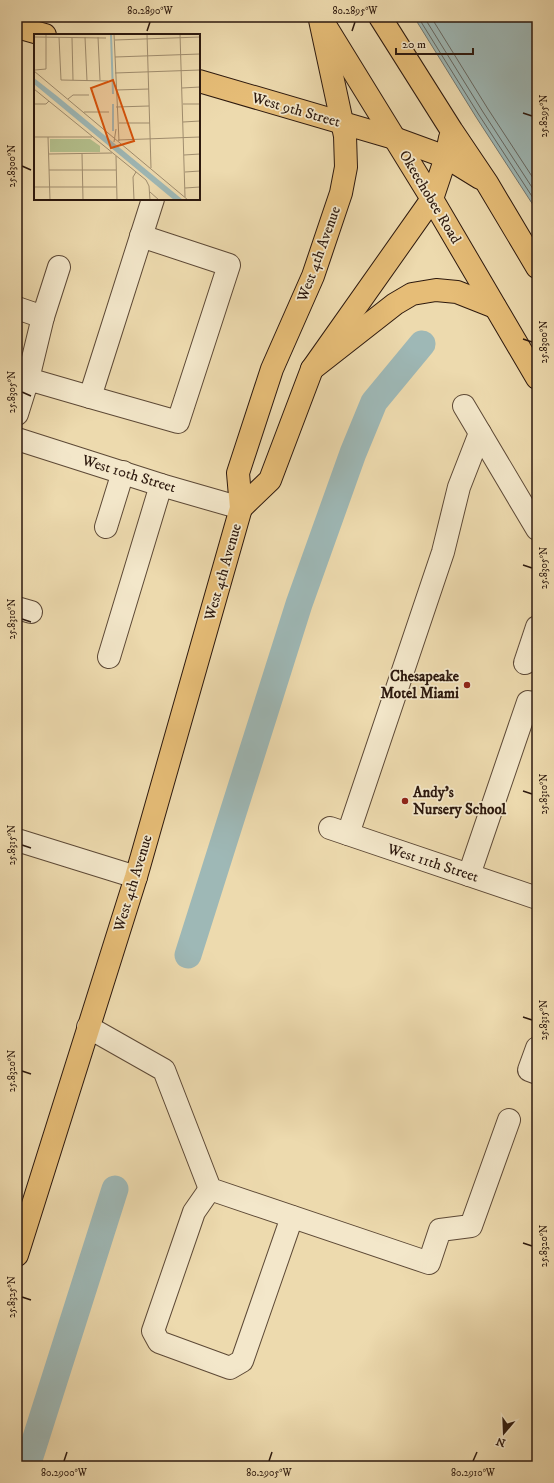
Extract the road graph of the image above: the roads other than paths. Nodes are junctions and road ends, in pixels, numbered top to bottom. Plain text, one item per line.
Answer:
1 (320, 17) edge
2 (380, 17) edge
3 (17, 27) edge
4 (42, 34) edge
5 (200, 81) edge
6 (342, 124) junction
7 (452, 131) junction
8 (394, 138) junction
9 (446, 157) junction
10 (487, 183) junction
11 (432, 199) junction
12 (153, 200) edge
13 (141, 236) junction
14 (59, 267) dead end
15 (537, 267) edge
16 (495, 307) junction
17 (17, 308) edge
18 (44, 317) junction
19 (312, 369) junction
20 (22, 377) edge
21 (537, 378) edge
22 (90, 397) junction
23 (464, 406) dead end
24 (17, 414) edge
25 (480, 433) junction
26 (17, 438) edge
27 (123, 472) junction
28 (161, 485) junction
29 (241, 508) junction
30 (106, 527) dead end
31 (537, 529) edge
32 (537, 626) edge
33 (109, 657) dead end
34 (525, 663) dead end
35 (537, 706) edge
36 (17, 840) edge
37 (469, 875) junction
38 (136, 877) junction
39 (537, 898) edge
40 (88, 1027) junction
41 (537, 1048) edge
42 (537, 1072) edge
43 (509, 1120) dead end
44 (210, 1189) junction
45 (292, 1217) junction
46 (18, 1250) edge

1 - 6 main road, West 4th Avenue
1 - 8 main road, Okeechobee Road
2 - 7 main road
3 - 4 main road
5 - 6 main road, West 9th Street
6 - 8 main road, West 9th Street
6 - 29 main road, West 4th Avenue
7 - 9 main road, West 4th Avenue
7 - 10 main road
8 - 9 main road, West 9th Street
8 - 11 main road, Okeechobee Road
9 - 10 main road, West 9th Street
9 - 11 main road, West 4th Avenue
10 - 15 main road
11 - 16 main road, Okeechobee Road
11 - 19 main road, West 4th Avenue
12 - 13 street
13 - 22 street
13 - 22 street
14 - 18 street
16 - 19 main road
16 - 21 main road, Okeechobee Road
17 - 18 street
18 - 20 street
19 - 29 main road, West 4th Avenue
20 - 22 street
20 - 24 street
23 - 25 street
25 - 31 street
25 - 37 street, West 11th Street
26 - 27 street, West 10th Street
27 - 28 street, West 10th Street
27 - 30 street
28 - 29 street, West 10th Street
28 - 33 street
29 - 38 main road, West 4th Avenue
32 - 34 street
35 - 37 street
36 - 38 street
37 - 39 street, West 11th Street
38 - 40 main road, West 4th Avenue
40 - 44 street
40 - 46 main road, West 4th Avenue
41 - 42 street
43 - 45 street
44 - 45 street
44 - 45 street

